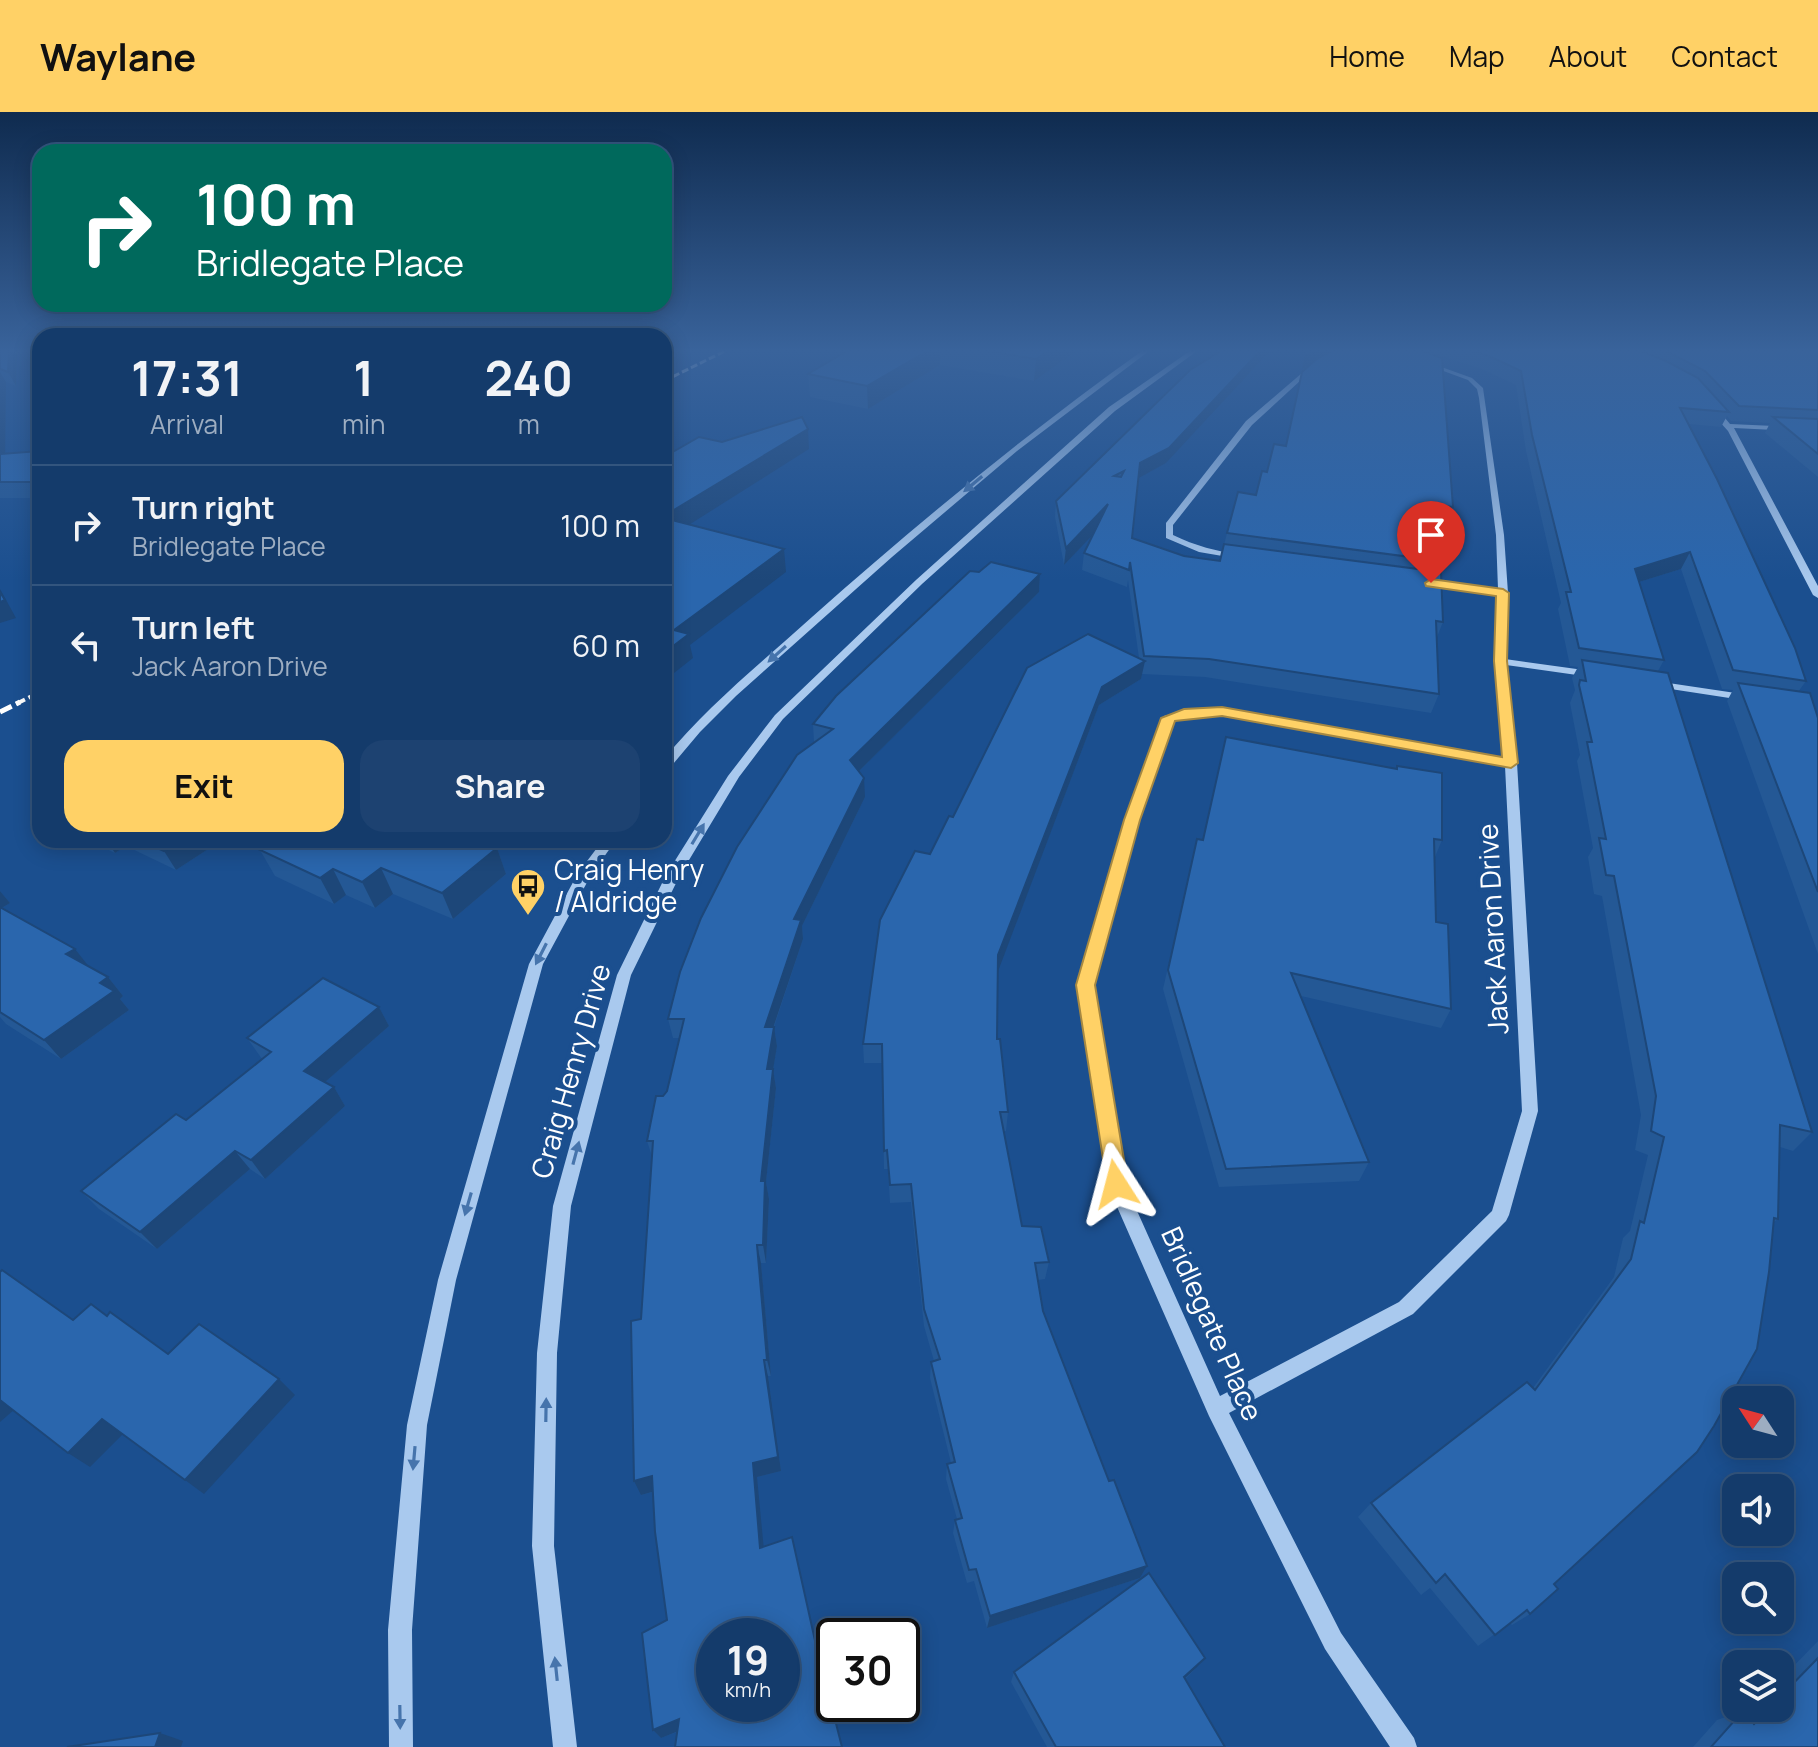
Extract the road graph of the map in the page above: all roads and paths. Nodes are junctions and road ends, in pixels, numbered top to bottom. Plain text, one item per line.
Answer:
1 (1042, 427) edge
2 (1092, 427) edge
3 (1246, 427) edge
4 (1485, 427) edge
5 (1729, 427) edge
6 (1757, 427) edge
7 (1818, 430) edge
8 (1243, 558) edge
9 (1415, 581) edge
10 (1503, 593) junction
11 (1818, 595) edge
12 (1500, 661) junction
13 (1609, 677) edge
14 (1640, 682) edge
15 (1763, 700) edge
16 (672, 757) edge
17 (1511, 763) junction
18 (604, 848) edge
19 (1216, 1409) junction
20 (401, 1747) edge
21 (565, 1747) edge
22 (1405, 1747) edge

1 -> 16 street
21 -> 2 street, Craig Henry Drive
3 - 8 street
4 - 10 street, Jack Aaron Drive
5 - 11 street
6 - 7 street
9 - 10 street
10 - 12 street, Jack Aaron Drive
12 - 13 street
12 - 17 street, Jack Aaron Drive
14 - 15 street
17 - 19 street, Jack Aaron Drive
17 - 19 street, Bridlegate Place
18 -> 20 street, Craig Henry Drive
19 - 22 street, Bridlegate Place

